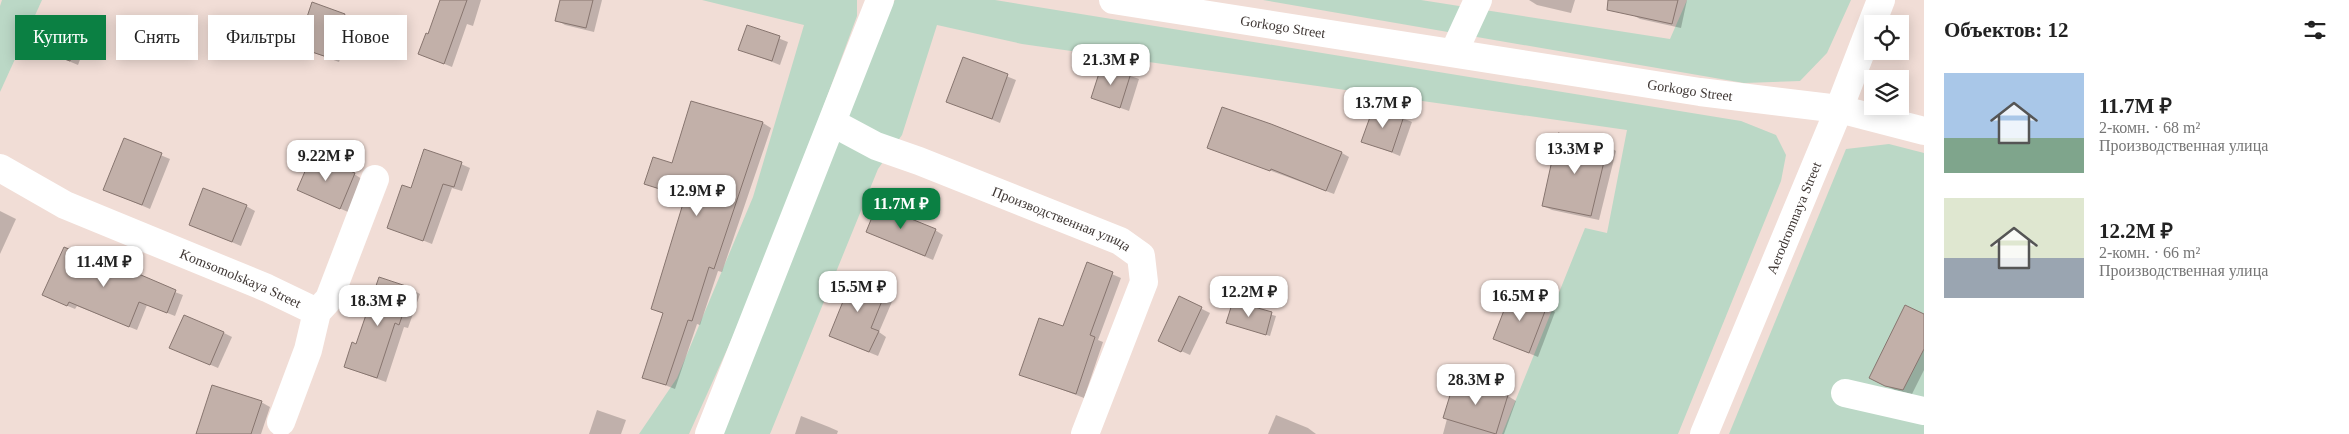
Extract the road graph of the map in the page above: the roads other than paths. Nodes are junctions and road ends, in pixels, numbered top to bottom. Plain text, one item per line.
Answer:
1 (880, 0) edge
2 (1113, 0) edge
3 (1478, 0) edge
4 (1880, 0) edge
5 (1454, 52) junction
6 (1839, 109) junction
7 (833, 123) junction
8 (1924, 131) edge
9 (0, 168) edge
10 (376, 179) dead end
11 (318, 312) junction
12 (1845, 393) dead end
13 (1924, 411) edge
14 (281, 422) dead end
15 (709, 434) edge
16 (1085, 434) edge
17 (1704, 434) edge

1 - 7 street
2 - 5 street, Gorkogo Street
3 - 5 street
4 - 6 street, Aerodromnaya Street
5 - 6 street, Gorkogo Street
6 - 8 street, Gorkogo Street
6 - 17 street, Aerodromnaya Street
7 - 15 street
7 - 16 street, Производственная улица
9 - 11 street, Komsomolskaya Street
10 - 11 street, Komsomolskaya Street
11 - 14 street, Komsomolskaya Street
12 - 13 street

